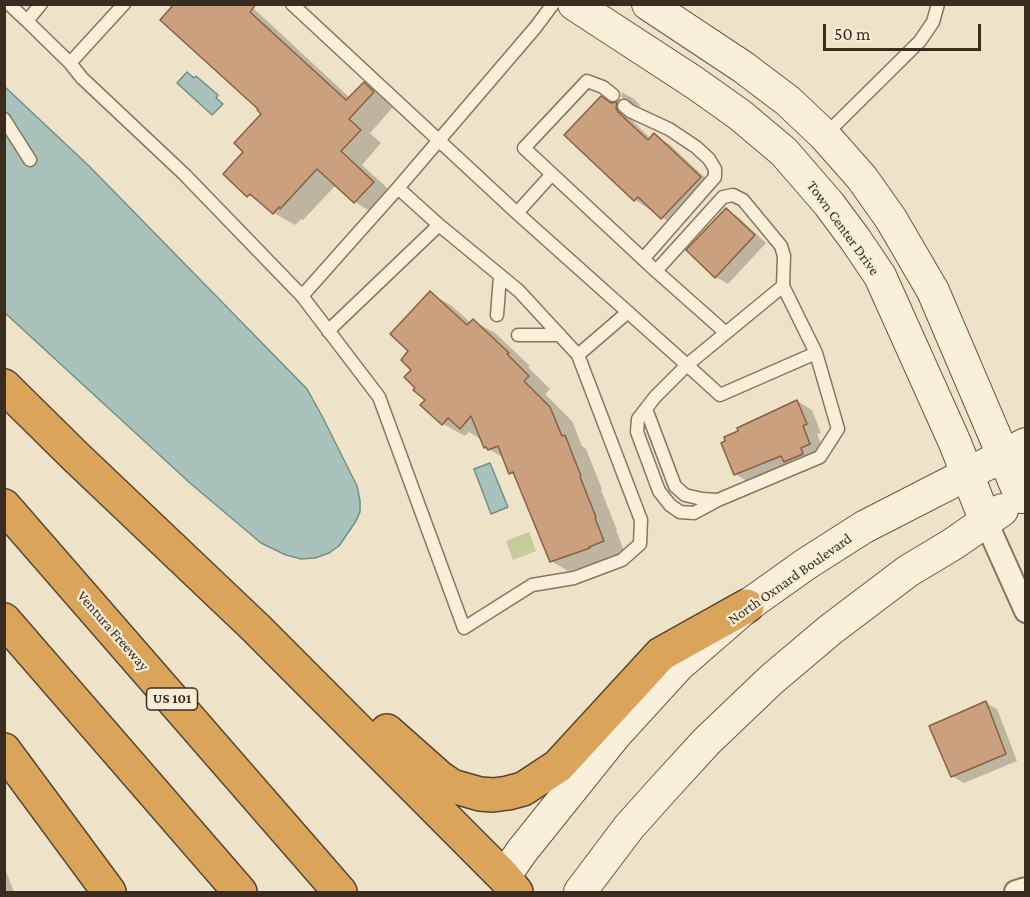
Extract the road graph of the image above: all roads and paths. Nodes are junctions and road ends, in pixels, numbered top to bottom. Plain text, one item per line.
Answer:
1 (9, 4) edge
2 (41, 4) edge
3 (124, 4) edge
4 (292, 4) edge
5 (553, 4) edge
6 (574, 4) edge
7 (648, 4) edge
8 (938, 4) edge
9 (27, 21) junction
10 (70, 63) junction
11 (613, 95) dead end
12 (624, 106) dead end
13 (4, 119) edge
14 (824, 135) junction
15 (439, 140) junction
16 (30, 160) dead end
17 (552, 174) junction
18 (398, 188) junction
19 (517, 213) junction
20 (439, 225) junction
21 (643, 259) junction
22 (656, 271) junction
23 (501, 276) junction
24 (783, 286) junction
25 (302, 296) junction
26 (628, 312) junction
27 (497, 315) dead end
28 (328, 331) junction
29 (726, 333) junction
30 (518, 335) dead end
31 (560, 335) junction
32 (816, 353) junction
33 (578, 355) junction
34 (687, 365) junction
35 (4, 386) edge
36 (646, 409) junction
37 (1014, 449) edge
38 (967, 474) junction
39 (718, 500) junction
40 (1024, 500) edge
41 (4, 506) edge
42 (986, 522) junction
43 (747, 606) junction
44 (1026, 611) edge
45 (4, 620) edge
46 (256, 628) junction
47 (4, 750) edge
48 (510, 885) edge
49 (1026, 889) edge
50 (109, 892) edge
51 (240, 892) edge
52 (340, 892) edge
53 (580, 892) edge
54 (1016, 892) edge

1 - 9 lane
2 - 9 lane
3 - 10 lane
4 - 15 lane
5 - 15 lane
6 - 38 main road, Town Center Drive
7 - 14 main road
8 - 14 lane
9 - 10 lane
10 - 25 lane
11 - 17 lane
12 - 21 lane
13 - 16 lane
14 - 37 main road
15 - 18 lane
15 - 19 lane
17 - 19 lane
17 - 21 lane
18 - 20 lane
18 - 25 lane
19 - 26 lane
20 - 23 lane
20 - 28 lane
21 - 22 lane
22 - 24 lane
22 - 29 lane
23 - 27 lane
23 - 31 lane
24 - 29 lane
24 - 32 lane
25 - 28 lane
26 - 33 lane
26 - 34 lane
28 - 33 lane
29 - 34 lane
30 - 31 lane
31 - 33 lane
32 - 34 lane
32 - 39 lane
34 - 36 lane
35 - 46 highway
36 - 39 lane
36 - 39 lane
37 - 38 main road, North Oxnard Boulevard
37 - 40 main road
38 - 42 main road, Town Center Drive
38 - 43 main road, North Oxnard Boulevard
40 - 42 main road
41 - 52 highway, Ventura Freeway / US 101
42 - 44 street, Town Center Drive
42 - 53 main road
43 - 46 highway
43 - 48 main road, North Oxnard Boulevard
45 - 51 highway
46 - 48 highway
47 - 50 highway
49 - 54 street

